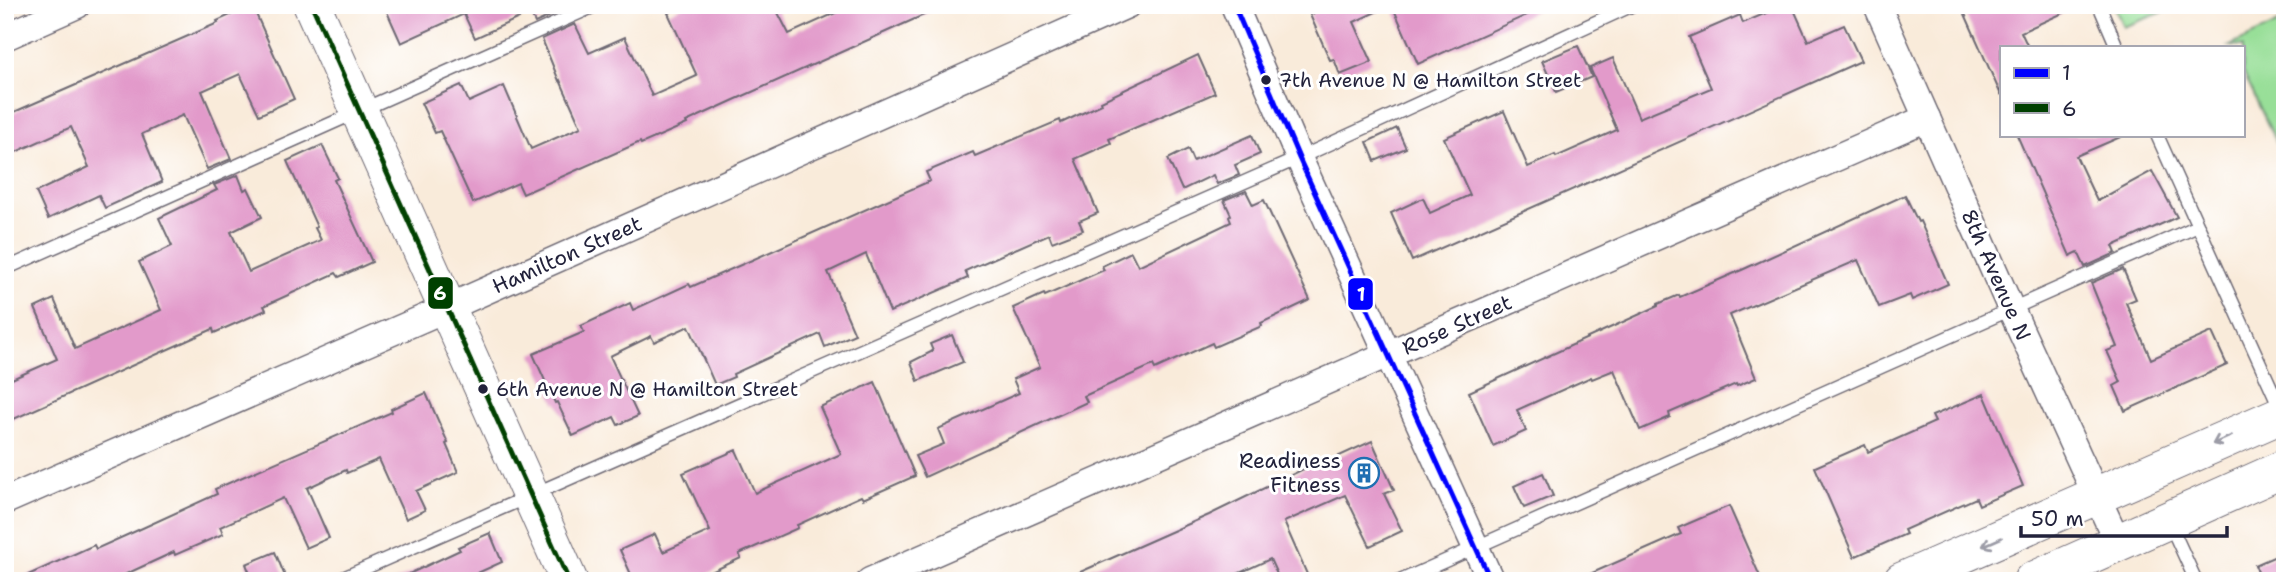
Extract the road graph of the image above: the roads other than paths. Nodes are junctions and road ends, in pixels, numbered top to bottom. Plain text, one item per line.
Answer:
1 (77, 5) edge
2 (312, 5) edge
3 (597, 5) edge
4 (1127, 5) edge
5 (1234, 5) edge
6 (1633, 5) edge
7 (1877, 5) edge
8 (2099, 5) edge
9 (5, 37) edge
10 (2118, 46) edge
11 (360, 112) junction
12 (1927, 118) junction
13 (2157, 136) edge
14 (1299, 158) junction
15 (2198, 226) junction
16 (5, 269) edge
17 (447, 308) junction
18 (2011, 309) junction
19 (1388, 355) junction
20 (2284, 413) edge
21 (2285, 468) edge
22 (530, 494) junction
23 (2096, 496) junction
24 (5, 501) edge
25 (2168, 520) junction
26 (2118, 543) junction
27 (1476, 547) junction
28 (336, 581) edge
29 (569, 581) edge
30 (870, 581) edge
31 (1400, 581) edge
32 (1491, 581) edge
33 (1902, 581) edge
34 (2032, 581) edge
35 (2196, 581) edge

1 - 9 street
2 - 11 main road
3 - 11 lane
4 - 17 street, Hamilton Street
5 - 14 street
6 - 14 lane
7 - 12 street, 8th Avenue N
8 - 10 lane
11 - 16 lane
11 - 17 main road
12 - 18 street, 8th Avenue N
12 - 19 street, Rose Street
13 - 15 lane
14 - 19 street
14 - 22 lane
15 - 18 lane
15 - 20 lane
17 - 22 main road
17 - 24 street, Hamilton Street
18 - 23 street, 8th Avenue N
18 - 27 lane
19 - 27 street
19 - 30 street, Rose Street
20 -> 23 main road
21 - 25 main road
22 - 28 lane
22 - 29 main road
23 - 26 street, 8th Avenue N
23 -> 33 main road
25 - 26 main road
25 - 35 lane
26 - 34 main road
27 - 31 lane
27 - 32 street

